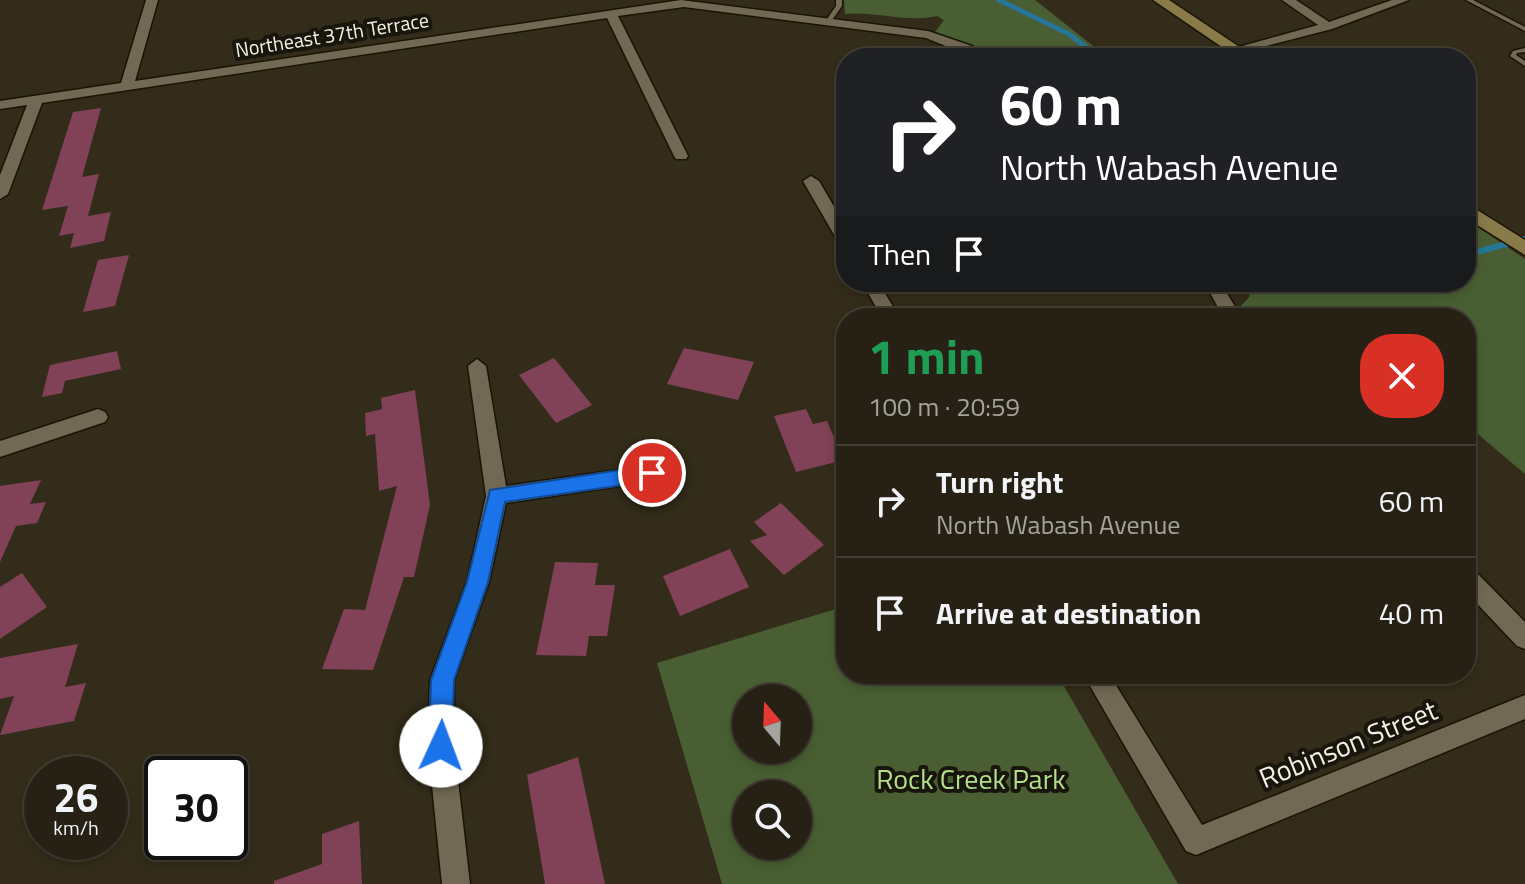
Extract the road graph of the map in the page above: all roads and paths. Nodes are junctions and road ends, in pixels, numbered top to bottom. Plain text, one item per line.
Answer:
1 (152, 0) edge
2 (839, 0) edge
3 (1160, 0) edge
4 (1288, 0) edge
5 (1403, 0) edge
6 (1469, 0) edge
7 (684, 2) edge
8 (610, 13) junction
9 (828, 22) junction
10 (1328, 26) junction
11 (1524, 28) edge
12 (964, 48) edge
13 (1232, 48) edge
14 (1264, 48) edge
15 (1525, 50) edge
16 (1525, 64) edge
17 (127, 86) junction
18 (36, 100) junction
19 (0, 105) edge
20 (681, 156) dead end
21 (811, 181) dead end
22 (0, 194) edge
23 (1476, 216) edge
24 (836, 224) edge
25 (1525, 249) edge
26 (477, 366) dead end
27 (98, 417) dead end
28 (0, 449) edge
29 (652, 473) dead end
30 (497, 496) junction
31 (1476, 587) edge
32 (1525, 638) edge
33 (1101, 684) edge
34 (1525, 707) edge
35 (456, 884) edge

1 - 17 street
2 - 9 lane
3 - 13 street
4 - 10 street
5 - 10 street
6 - 11 lane
7 - 8 street, Northeast 37th Terrace
7 - 9 street, Northeast 37th Terrace
8 - 17 street, Northeast 37th Terrace
8 - 20 street
9 - 12 street, Northeast 37th Terrace
10 - 14 street
15 - 16 lane
17 - 18 street, Northeast 37th Terrace
18 - 19 street, Northeast 37th Terrace
18 - 22 street
21 - 24 street
23 - 25 street
26 - 30 street
27 - 28 street
29 - 30 street
30 - 35 street
31 - 32 street
33 - 34 street, Robinson Street

